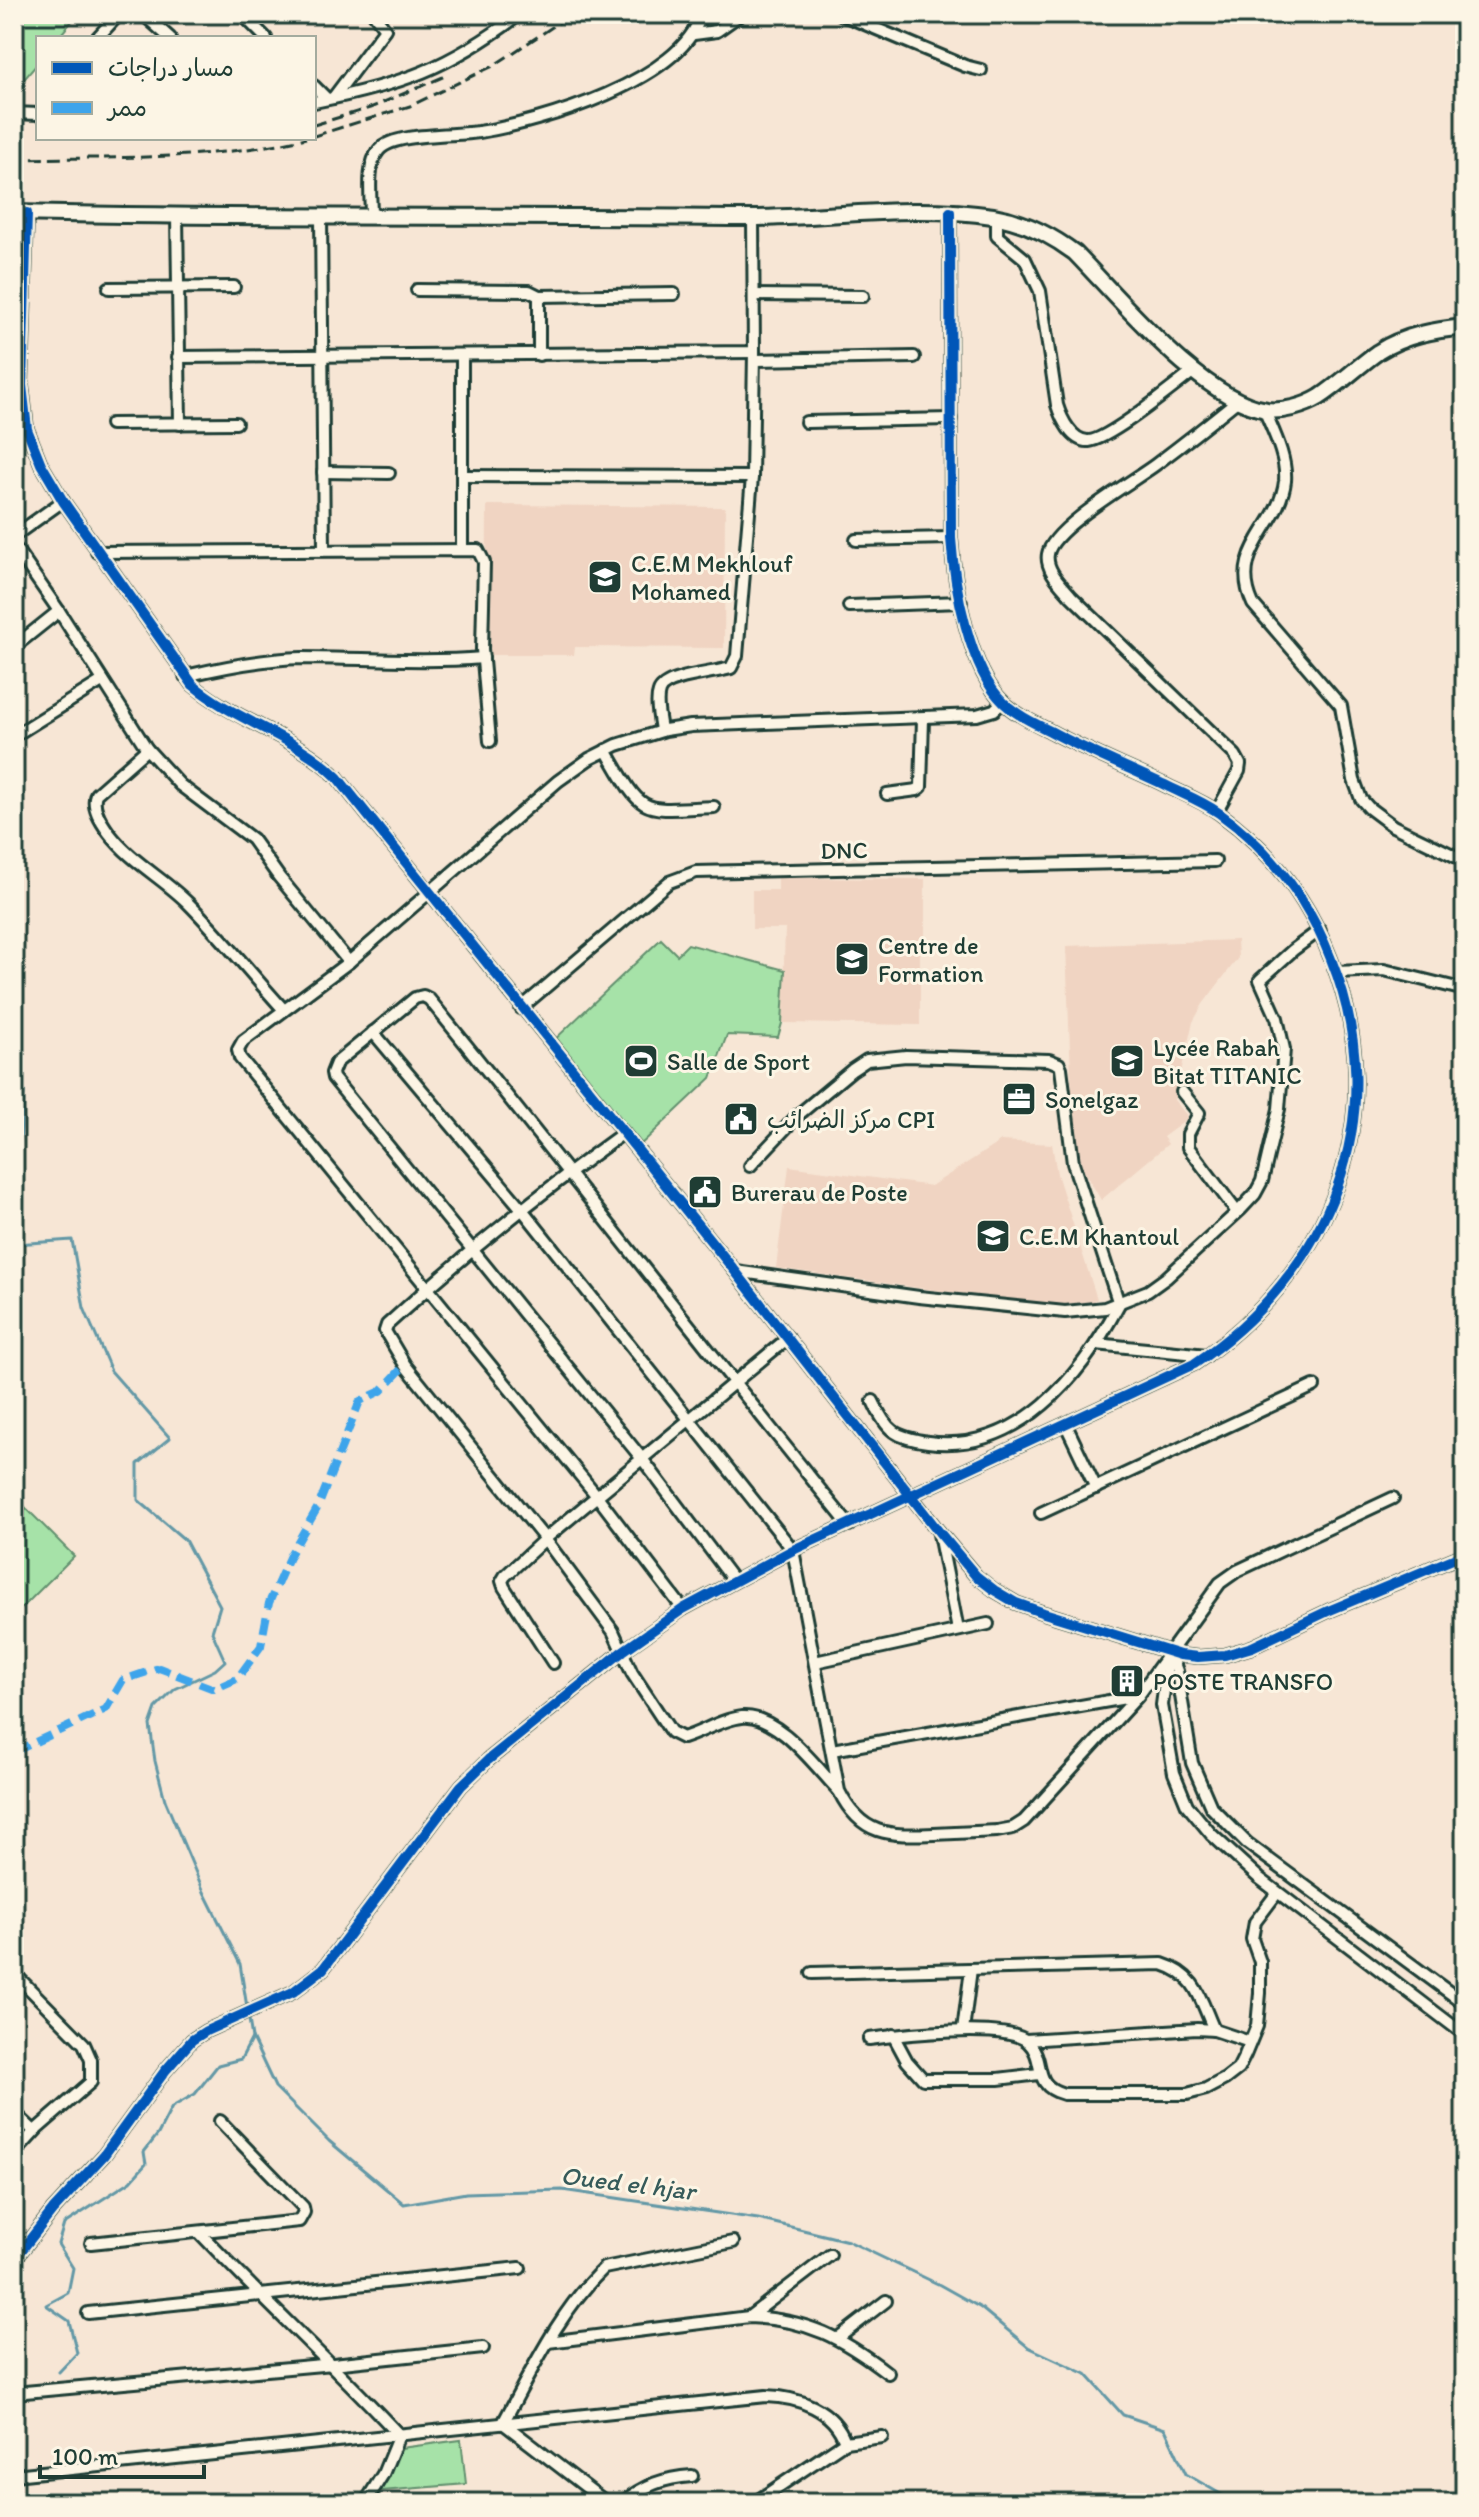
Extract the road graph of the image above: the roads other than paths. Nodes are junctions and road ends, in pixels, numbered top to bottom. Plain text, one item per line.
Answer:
1 (119, 14) edge
2 (143, 14) edge
3 (242, 14) edge
4 (374, 14) edge
5 (520, 14) edge
6 (701, 14) edge
7 (741, 14) edge
8 (841, 14) edge
9 (694, 34) junction
10 (99, 36) edge
11 (168, 36) edge
12 (264, 36) edge
13 (981, 70) dead end
14 (316, 88) edge
15 (330, 98) junction
16 (316, 102) edge
17 (14, 113) edge
18 (36, 114) edge
19 (950, 212) junction
20 (20, 213) edge
21 (177, 215) junction
22 (371, 215) junction
23 (321, 216) junction
24 (997, 217) junction
25 (753, 218) junction
26 (234, 287) dead end
27 (109, 288) dead end
28 (177, 289) junction
29 (417, 290) dead end
30 (674, 294) dead end
31 (754, 295) junction
32 (539, 296) junction
33 (863, 296) dead end
34 (1465, 327) edge
35 (462, 355) junction
36 (539, 355) junction
37 (754, 356) junction
38 (178, 357) junction
39 (322, 357) junction
40 (914, 357) dead end
41 (1194, 371) junction
42 (1238, 400) junction
43 (1264, 409) junction
44 (951, 419) junction
45 (806, 422) dead end
46 (236, 423) dead end
47 (111, 424) dead end
48 (180, 424) junction
49 (323, 472) junction
50 (389, 473) dead end
51 (463, 476) junction
52 (752, 477) junction
53 (63, 501) junction
54 (14, 536) edge
55 (951, 538) junction
56 (856, 540) dead end
57 (14, 546) edge
58 (462, 548) junction
59 (324, 550) junction
60 (97, 552) junction
61 (961, 602) junction
62 (849, 606) dead end
63 (59, 611) junction
64 (14, 647) edge
65 (483, 658) junction
66 (185, 676) junction
67 (102, 681) junction
68 (1003, 702) junction
69 (923, 719) junction
70 (661, 731) junction
71 (14, 736) edge
72 (490, 741) dead end
73 (147, 749) junction
74 (606, 750) junction
75 (887, 794) dead end
76 (714, 807) dead end
77 (1217, 811) junction
78 (1215, 861) dead end
79 (1465, 861) edge
80 (429, 893) junction
81 (1320, 930) junction
82 (349, 962) junction
83 (1336, 972) junction
84 (1465, 990) edge
85 (521, 1008) junction
86 (284, 1010) junction
87 (373, 1032) junction
88 (1182, 1092) dead end
89 (622, 1134) junction
90 (750, 1166) dead end
91 (570, 1172) junction
92 (521, 1208) junction
93 (1237, 1212) junction
94 (473, 1248) junction
95 (735, 1271) junction
96 (426, 1289) junction
97 (1119, 1304) junction
98 (788, 1338) junction
99 (1096, 1344) junction
100 (1207, 1355) junction
101 (733, 1383) junction
102 (1314, 1386) dead end
103 (873, 1401) dead end
104 (689, 1419) junction
105 (1066, 1425) junction
106 (643, 1460) junction
107 (1096, 1488) junction
108 (597, 1496) junction
109 (913, 1496) junction
110 (1393, 1498) dead end
111 (1041, 1513) dead end
112 (849, 1525) junction
113 (939, 1532) junction
114 (545, 1539) junction
115 (793, 1550) junction
116 (1465, 1554) edge
117 (734, 1581) junction
118 (683, 1609) junction
119 (988, 1624) dead end
120 (958, 1630) junction
121 (623, 1651) junction
122 (1169, 1651) junction
123 (815, 1662) junction
124 (553, 1663) dead end
125 (1138, 1696) junction
126 (832, 1750) junction
127 (839, 1791) junction
128 (1277, 1893) junction
129 (971, 1969) junction
130 (14, 1973) edge
131 (812, 1973) dead end
132 (1465, 2004) edge
133 (1214, 2030) junction
134 (963, 2031) junction
135 (893, 2035) junction
136 (1465, 2035) edge
137 (869, 2039) dead end
138 (1026, 2040) junction
139 (1250, 2042) junction
140 (1039, 2074) junction
141 (14, 2112) edge
142 (220, 2121) dead end
143 (34, 2131) junction
144 (14, 2154) edge
145 (199, 2232) junction
146 (733, 2242) dead end
147 (91, 2243) dead end
148 (830, 2255) dead end
149 (14, 2260) edge
150 (520, 2268) dead end
151 (260, 2296) junction
152 (886, 2301) dead end
153 (88, 2313) dead end
154 (749, 2317) junction
155 (838, 2338) junction
156 (548, 2342) junction
157 (483, 2348) dead end
158 (333, 2364) junction
159 (888, 2373) dead end
160 (14, 2393) edge
161 (503, 2423) junction
162 (399, 2435) junction
163 (882, 2437) dead end
164 (845, 2442) junction
165 (14, 2475) edge
166 (692, 2476) dead end
167 (365, 2503) edge
168 (607, 2503) edge
169 (622, 2503) edge
170 (754, 2503) edge

1 - 10 street
2 - 11 street
3 - 12 street
4 - 15 street
5 - 15 street
6 - 9 street
7 - 9 street
8 - 13 street
9 - 22 street
14 - 15 street
15 - 16 street
17 - 18 street
19 - 24 main road
19 - 25 main road
19 - 44 street
20 - 21 main road
20 - 53 street
21 - 23 main road
21 - 28 street
22 - 23 main road
22 - 25 main road
23 - 39 street
24 - 41 main road
24 - 41 street
25 - 31 street
26 - 28 street
27 - 28 street
28 - 38 street
29 - 32 street
30 - 32 street
31 - 33 street
31 - 37 street
32 - 36 street
34 - 43 main road
35 - 36 street
35 - 39 street
35 - 51 street
36 - 37 street
37 - 40 street
37 - 52 street
38 - 39 street
38 - 48 street
39 - 49 street
41 - 42 main road
42 - 43 main road
42 - 77 street
43 - 79 street
44 - 45 street
44 - 55 street
46 - 48 street
47 - 48 street
49 - 50 street
49 - 59 street
51 - 52 street
51 - 58 street
52 - 70 street
53 - 54 street
53 - 60 street
55 - 56 street
55 - 61 street
57 - 63 street
58 - 59 street
58 - 65 street
59 - 60 street
60 - 66 street
61 - 62 street
61 - 68 street
63 - 64 street
63 - 67 street
65 - 66 street
65 - 72 street
66 - 80 street
67 - 71 street
67 - 73 street
68 - 69 street
68 - 77 street
69 - 70 street
69 - 75 street
70 - 74 street
73 - 82 street
73 - 86 street
74 - 76 street
74 - 80 street
77 - 81 street
78 - 85 street, DNC
80 - 82 street
80 - 85 street
81 - 83 street
81 - 93 street
82 - 86 street
83 - 84 street
83 - 100 street
85 - 89 street
86 - 96 street
87 - 91 street
87 - 92 street
87 - 94 street
88 - 93 street
89 - 91 street
89 - 95 street
90 - 97 street
91 - 92 street
91 - 101 street
92 - 94 street
92 - 104 street
93 - 97 street
94 - 96 street
94 - 106 street
95 - 97 street
95 - 98 street
96 - 108 street
96 - 114 street
97 - 99 street
98 - 101 street
98 - 109 street
99 - 100 street
99 - 103 street
100 - 105 street
101 - 104 street
101 - 112 street
102 - 107 street
104 - 106 street
104 - 115 street
105 - 107 street
105 - 109 street
106 - 108 street
106 - 117 street
107 - 111 street
108 - 114 street
108 - 118 street
109 - 112 street
109 - 113 street
110 - 122 street
112 - 115 street
113 - 120 street
113 - 122 street
114 - 121 street
114 - 124 street
115 - 117 street
115 - 123 street
116 - 122 street
117 - 118 street
118 - 121 street
119 - 120 street
120 - 123 street
121 - 127 street
121 - 149 street
122 - 125 street
122 - 128 street
122 - 132 street
123 - 126 street
125 - 126 street
125 - 127 street
126 - 127 street
128 - 136 street
128 - 139 street
129 - 131 street
129 - 133 street
129 - 134 street
130 - 143 street
133 - 138 street
133 - 139 street
134 - 135 street
134 - 138 street
135 - 137 street
135 - 140 street
138 - 140 street
139 - 140 street
141 - 143 street
142 - 145 street
143 - 144 street
145 - 147 street
145 - 151 street
146 - 156 street
148 - 154 street
150 - 151 street
151 - 153 street
151 - 158 street
152 - 155 street
154 - 155 street
154 - 156 street
155 - 159 street
156 - 161 street
157 - 158 street
158 - 160 street
158 - 162 street
161 - 162 street
161 - 164 street
161 - 168 street
162 - 165 street
162 - 167 street
163 - 164 street
164 - 170 street
166 - 169 street

